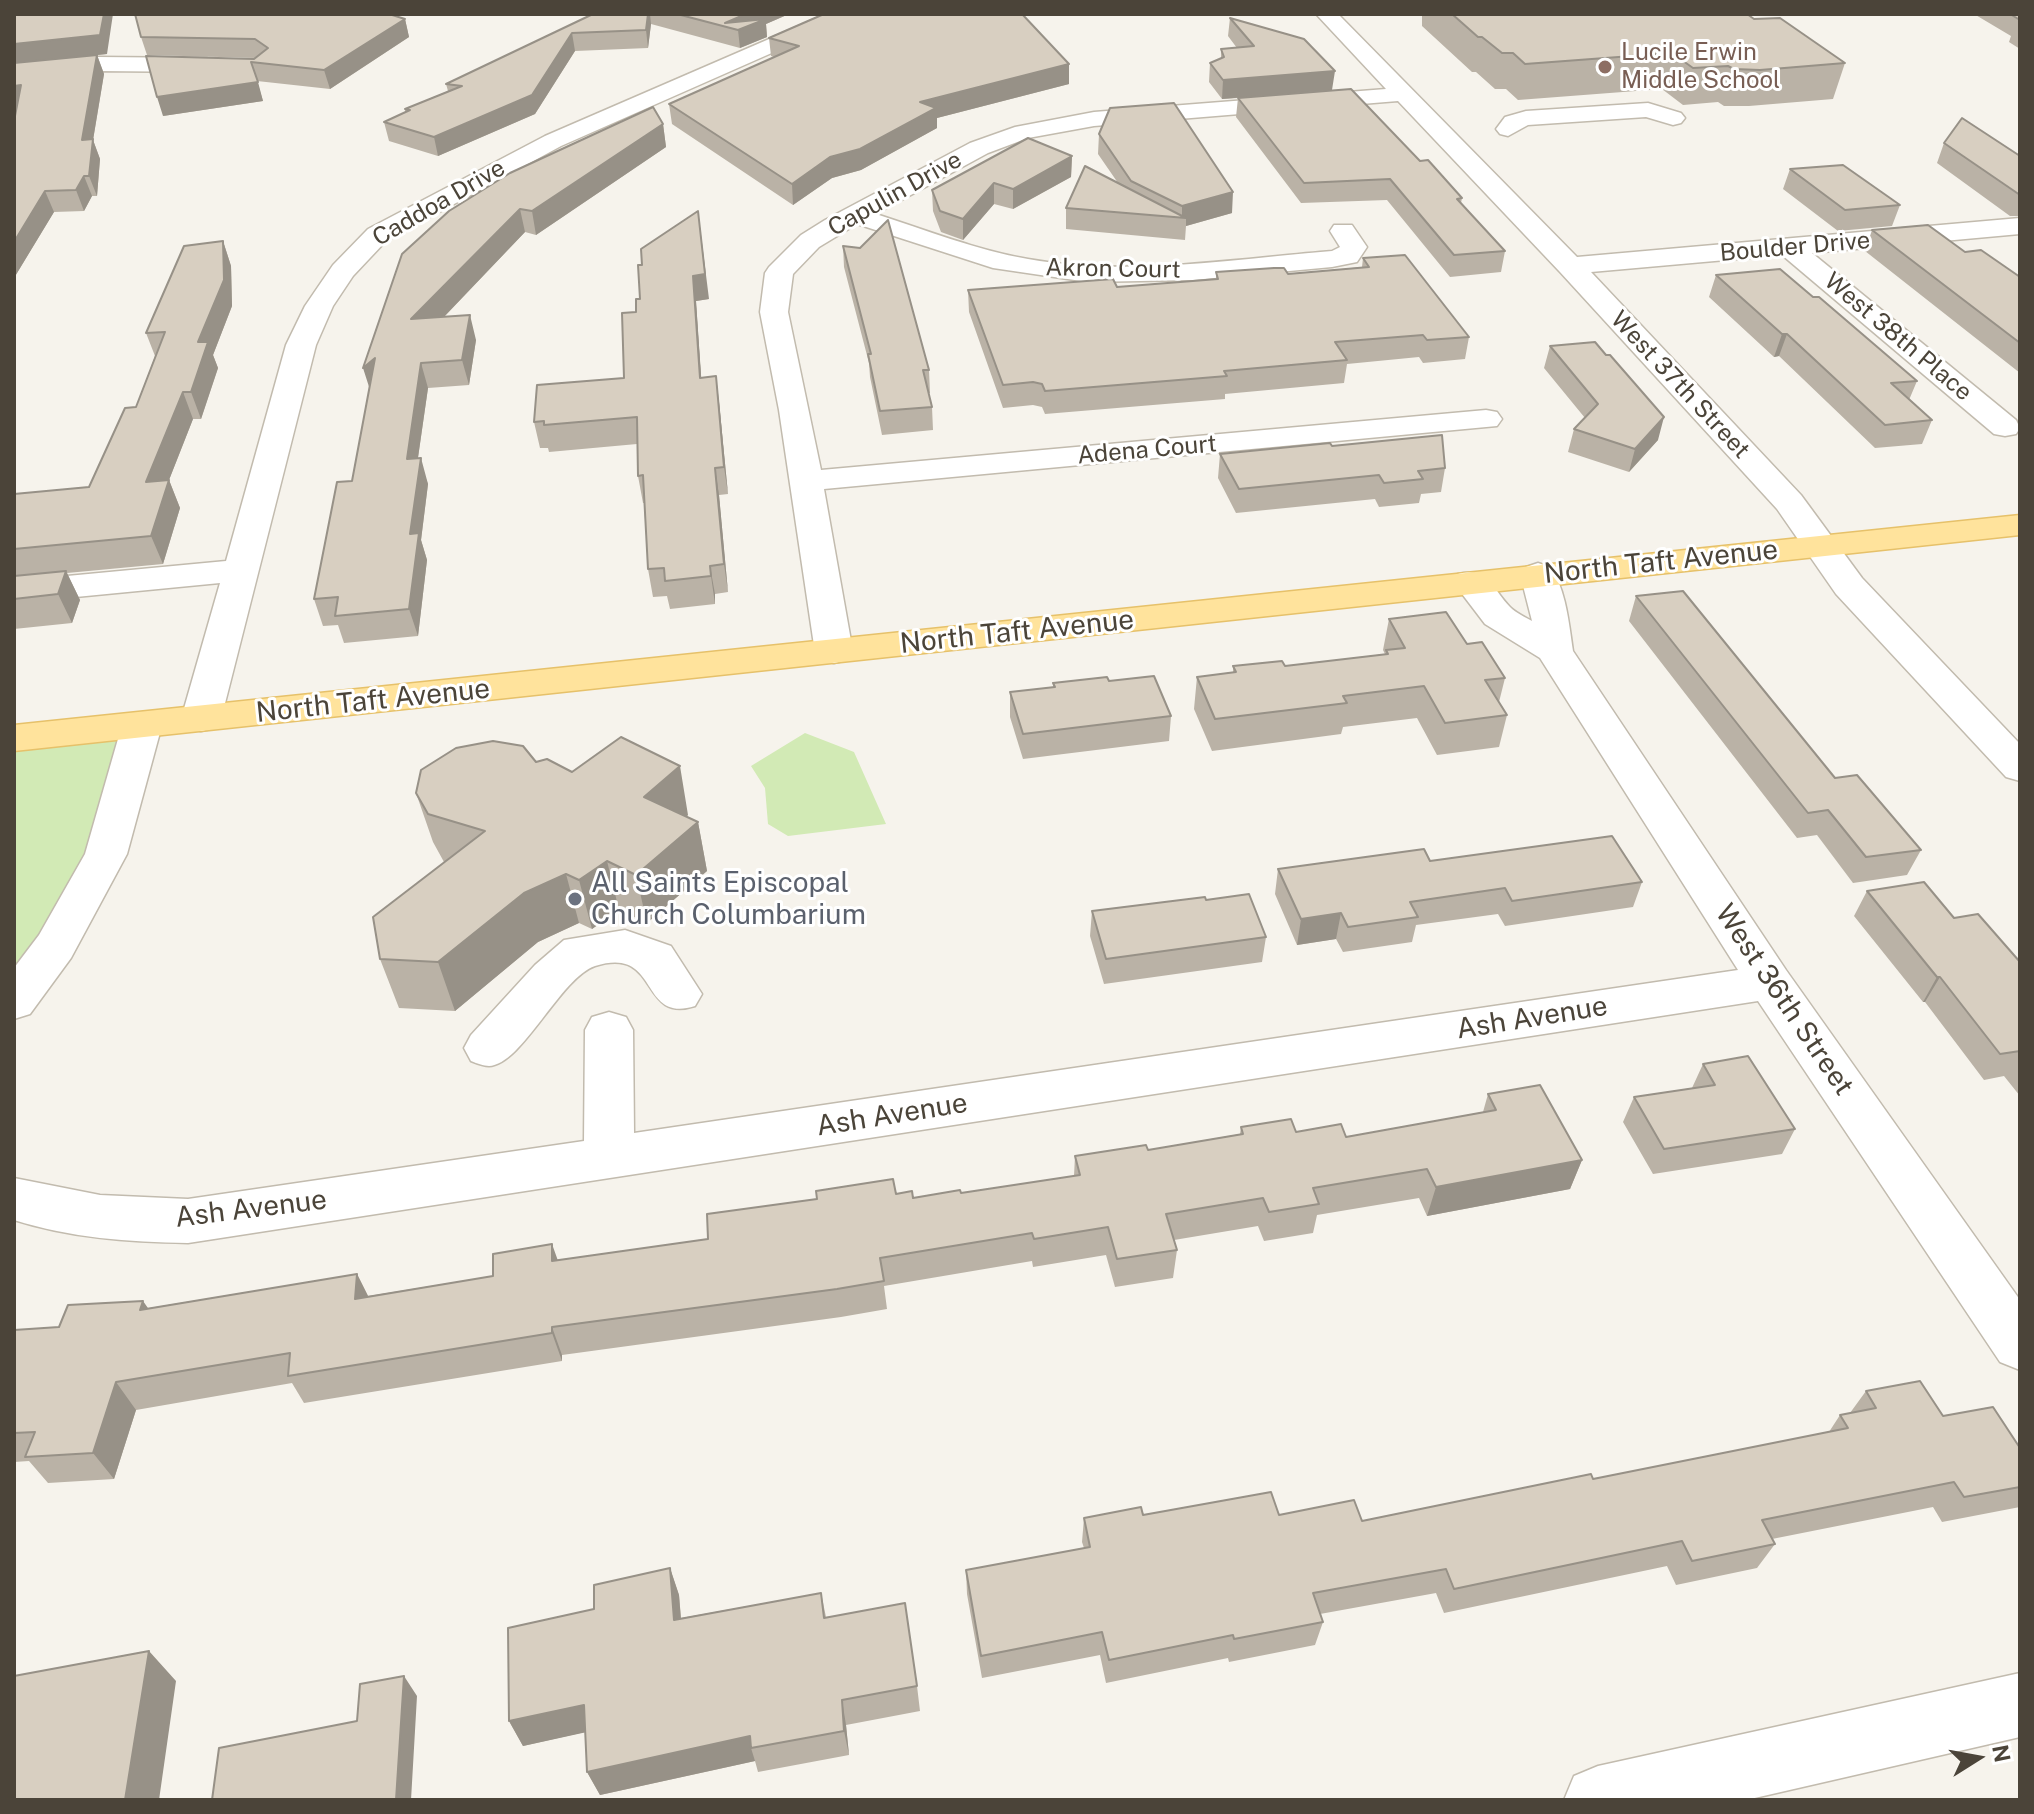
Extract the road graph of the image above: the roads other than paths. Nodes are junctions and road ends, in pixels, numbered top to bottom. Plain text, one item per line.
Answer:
1 (844, 14) edge
2 (1326, 14) edge
3 (234, 67) edge
4 (14, 73) edge
5 (1405, 94) junction
6 (1673, 118) dead end
7 (1508, 129) dead end
8 (855, 215) junction
9 (2020, 226) edge
10 (1343, 231) dead end
11 (1790, 248) junction
12 (1570, 266) junction
13 (1486, 419) dead end
14 (2005, 427) dead end
15 (807, 481) junction
16 (2020, 525) edge
17 (1822, 545) junction
18 (241, 570) junction
19 (1538, 574) junction
20 (1471, 582) junction
21 (14, 592) edge
22 (1554, 651) junction
23 (834, 652) junction
24 (201, 719) junction
25 (142, 725) junction
26 (14, 738) edge
27 (2020, 768) edge
28 (1770, 982) junction
29 (679, 994) dead end
30 (14, 1002) edge
31 (609, 1030) dead end
32 (488, 1048) dead end
33 (609, 1157) junction
34 (14, 1199) edge
35 (2020, 1345) edge
36 (2020, 1705) edge
37 (1598, 1800) edge

1 - 18 street, Caddoa Drive
2 - 5 street, West 37th Street
3 - 4 street
5 - 8 street, Capulin Drive
5 - 12 street, West 37th Street
6 - 7 street
8 - 10 street, Akron Court
8 - 15 street, Capulin Drive
9 - 11 street, Boulder Drive
11 - 12 street, Boulder Drive
11 - 14 street, West 38th Place
12 - 17 street, West 37th Street
13 - 15 street, Adena Court
15 - 23 street, Capulin Drive
16 - 17 main road, North Taft Avenue
17 - 19 main road, North Taft Avenue
17 - 27 street, West 37th Street
18 - 21 street
18 - 24 street, Caddoa Drive
19 - 20 main road, North Taft Avenue
19 - 22 street, West 36th Street
20 - 22 street, West 36th Street
20 - 23 main road, North Taft Avenue
22 - 28 street, West 36th Street
23 - 24 main road, North Taft Avenue
24 - 25 main road, North Taft Avenue
25 - 26 main road, North Taft Avenue
25 - 30 street
28 - 33 street, Ash Avenue
28 - 35 street, West 36th Street
29 - 32 street
31 - 33 street
33 - 34 street, Ash Avenue
36 - 37 street

